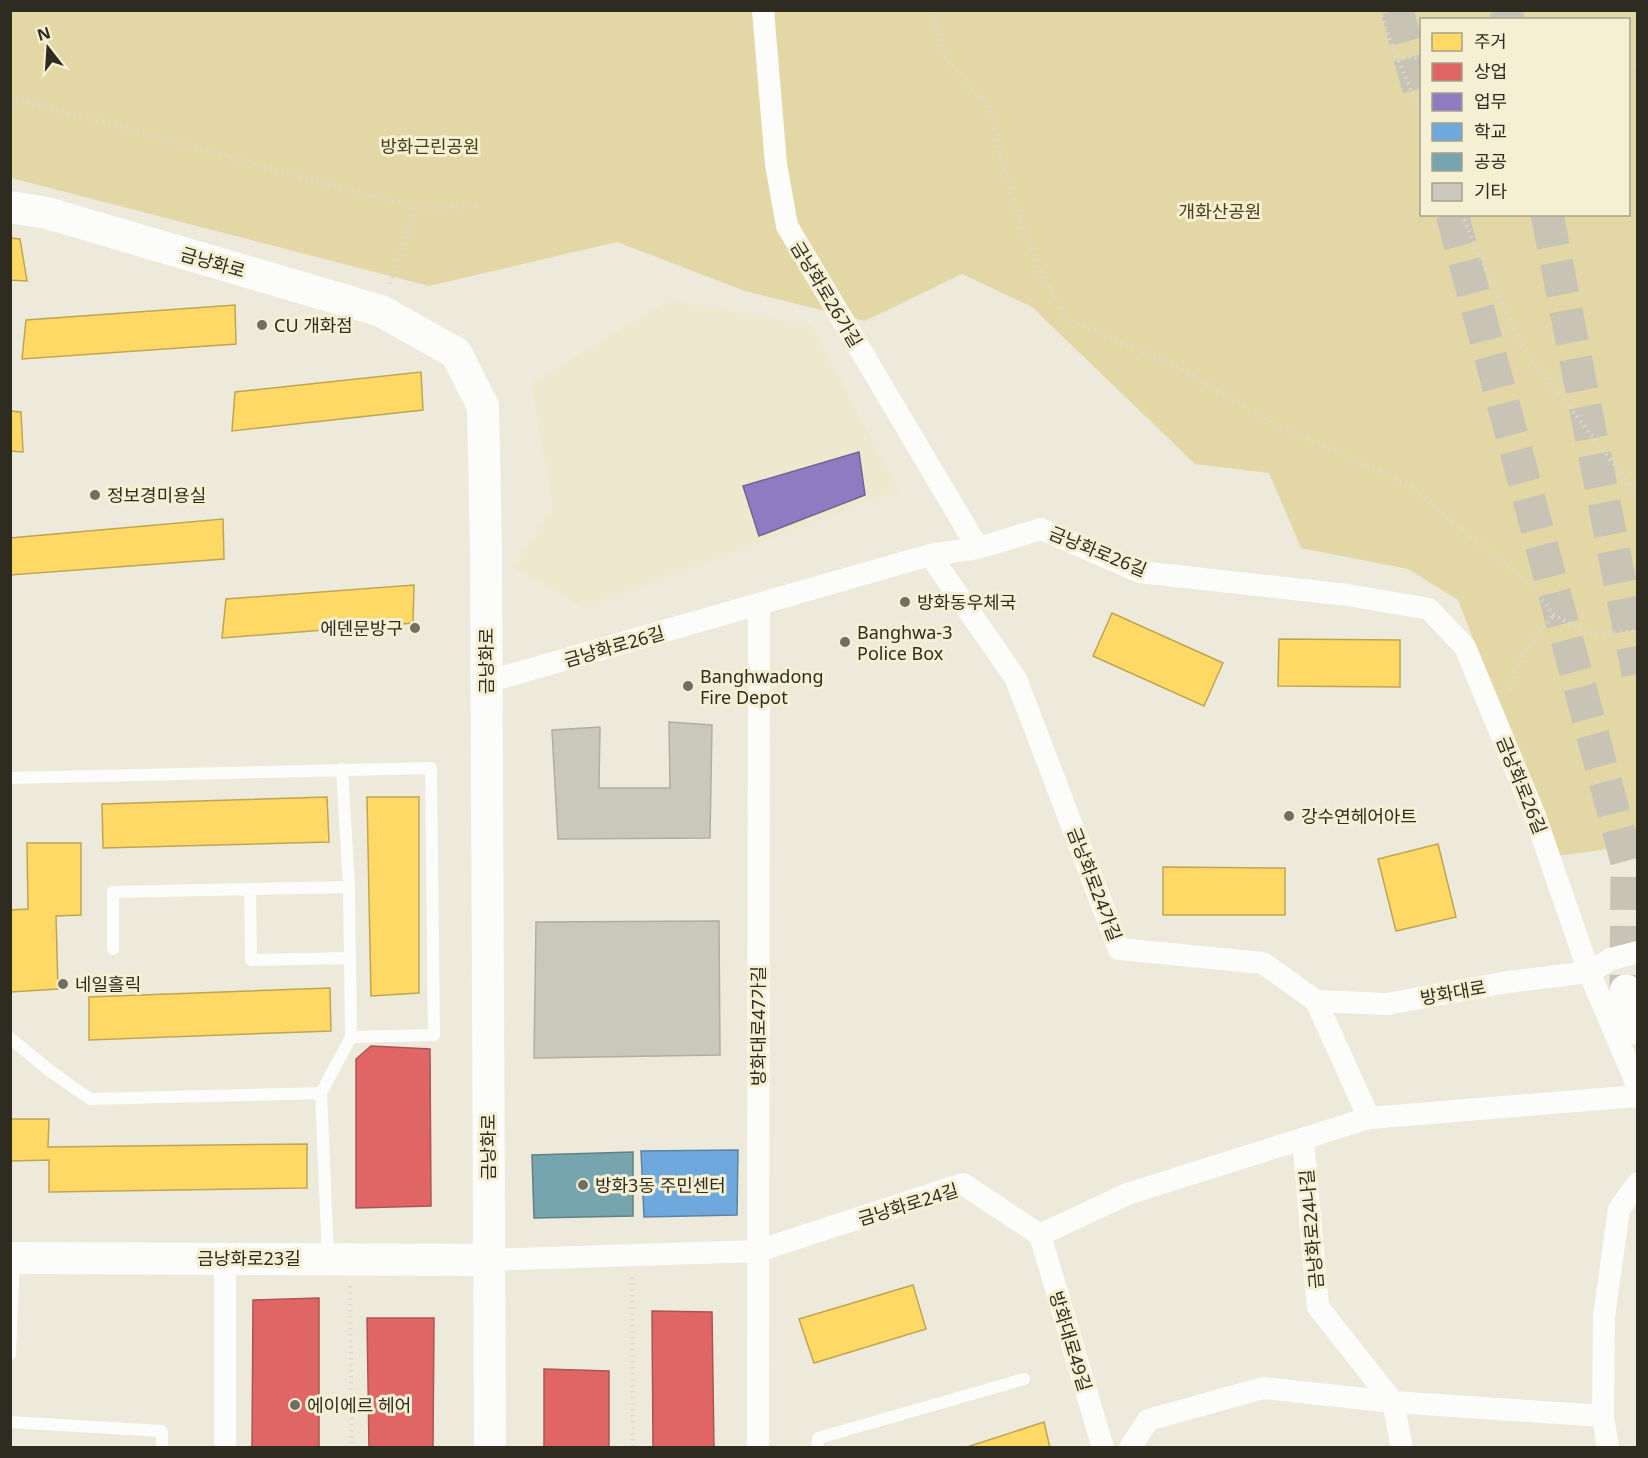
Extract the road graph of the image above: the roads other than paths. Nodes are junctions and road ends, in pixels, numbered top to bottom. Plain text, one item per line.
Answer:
1 (763, 10) edge
2 (10, 207) edge
3 (978, 548) junction
4 (930, 555) junction
5 (759, 605) junction
6 (486, 682) junction
7 (342, 769) junction
8 (10, 778) edge
9 (349, 887) junction
10 (250, 890) junction
11 (113, 949) dead end
12 (1638, 952) edge
13 (350, 958) junction
14 (1589, 972) junction
15 (1626, 991) tunnel mouth
16 (1316, 1001) junction
17 (1638, 1028) edge
18 (351, 1036) junction
19 (10, 1038) edge
20 (1638, 1087) edge
21 (321, 1093) junction
22 (1638, 1096) edge
23 (1369, 1118) junction
24 (1303, 1138) junction
25 (1638, 1183) edge
26 (1040, 1235) junction
27 (758, 1251) junction
28 (12, 1258) edge
29 (225, 1258) junction
30 (338, 1259) junction
31 (488, 1260) junction
32 (10, 1354) edge
33 (1024, 1379) dead end
34 (1393, 1402) junction
35 (1603, 1416) junction
36 (10, 1422) edge
37 (162, 1448) edge
38 (225, 1448) edge
39 (490, 1448) edge
40 (758, 1448) edge
41 (817, 1448) edge
42 (1103, 1448) edge
43 (1130, 1448) edge
44 (1402, 1448) edge
45 (1608, 1448) edge

1 - 3 street, 금낭화로26가길
2 - 6 street, 금낭화로
3 - 4 street, 금낭화로26길
3 - 14 street, 금낭화로26길
4 - 5 street, 금낭화로26길
4 - 16 street, 금낭화로24가길
5 - 6 street, 금낭화로26길
5 - 27 street, 방화대로47가길
6 - 31 street, 금낭화로
7 - 8 lane
7 - 9 lane
7 - 18 lane
9 - 10 lane
9 - 13 lane
10 - 11 lane
10 - 13 lane
12 - 14 street
13 - 18 lane
14 - 16 street, 방화대로
14 - 20 street, 금낭화로26길
15 - 17 main road
16 - 23 street, 금낭화로24가길
18 - 21 lane
19 - 21 lane
21 - 30 lane
22 - 23 street
23 - 24 street
24 - 26 street
24 - 34 street, 금낭화로24나길
25 - 35 street
26 - 27 street, 금낭화로24길
26 - 42 street, 방화대로49길
27 - 31 street, 금낭화로24길
27 - 40 street, 방화대로47가길
28 - 29 street, 금낭화로23길
28 - 32 lane
29 - 30 street, 금낭화로23길
29 - 38 street
30 - 31 street, 금낭화로23길
31 - 39 street, 금낭화로
33 - 41 lane
34 - 35 street
34 - 43 street
34 - 44 street, 금낭화로24나길
35 - 45 street
36 - 37 lane

